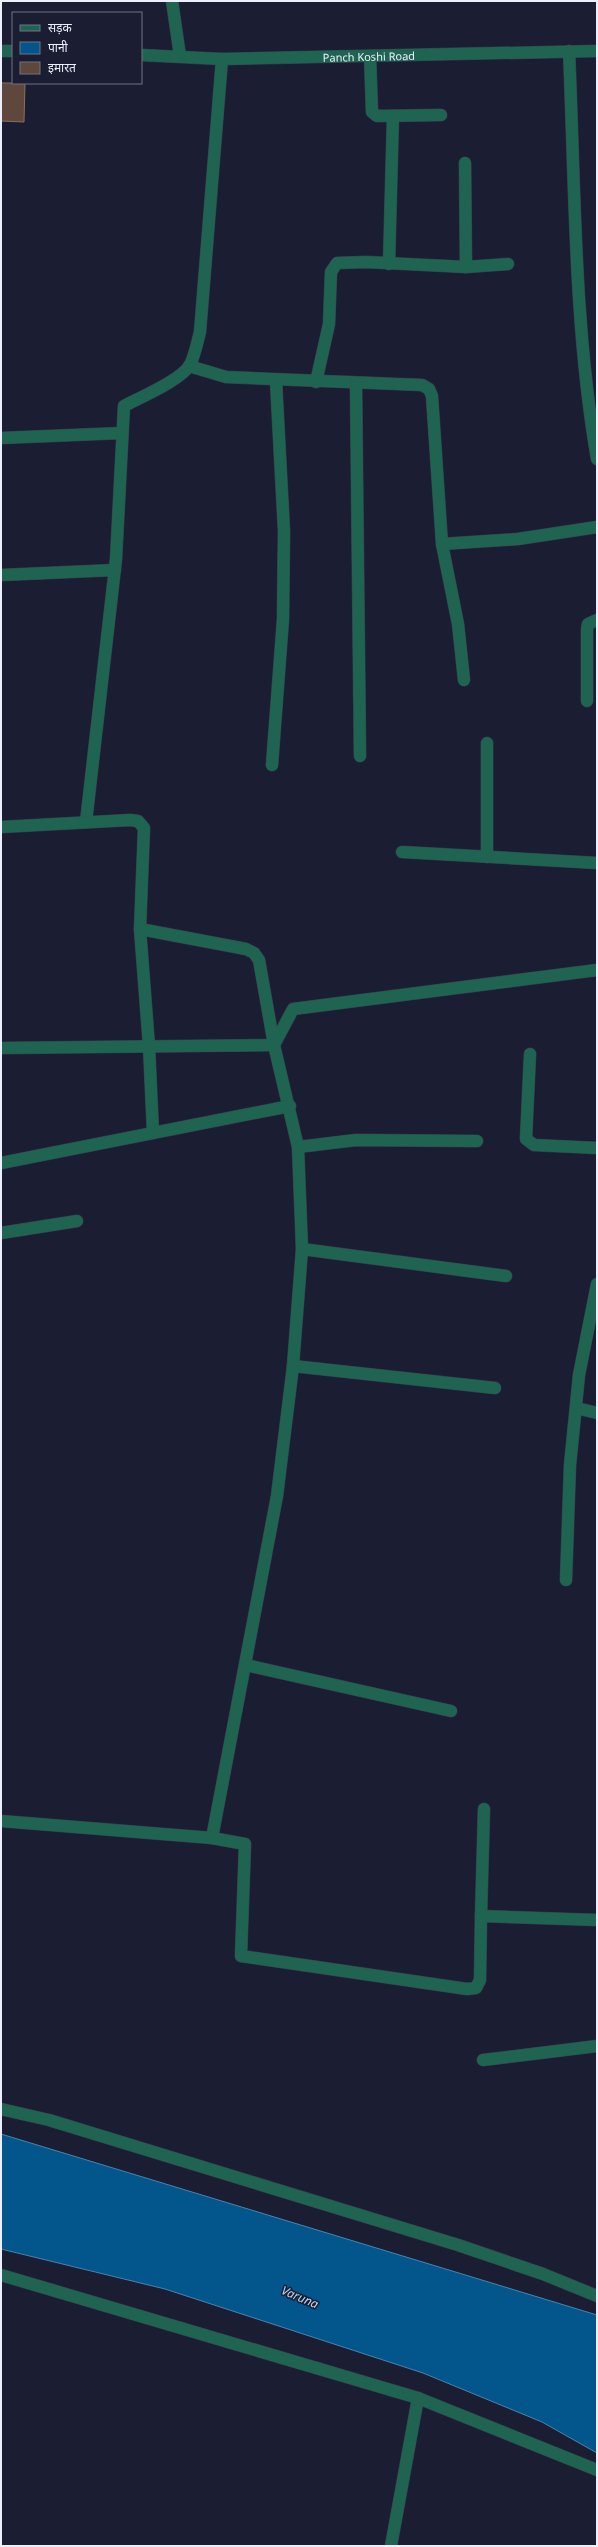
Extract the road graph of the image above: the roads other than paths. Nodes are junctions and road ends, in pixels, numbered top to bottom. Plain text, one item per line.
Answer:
1 (172, 1) edge
2 (1, 51) edge
3 (12, 51) edge
4 (569, 51) junction
5 (597, 51) edge
6 (142, 55) edge
7 (180, 56) junction
8 (370, 56) junction
9 (222, 59) junction
10 (441, 115) dead end
11 (393, 116) junction
12 (465, 163) dead end
13 (389, 264) junction
14 (508, 264) dead end
15 (466, 267) junction
16 (189, 366) junction
17 (276, 381) junction
18 (316, 382) junction
19 (356, 383) junction
20 (122, 433) junction
21 (1, 438) edge
22 (597, 460) edge
23 (597, 526) edge
24 (442, 544) junction
25 (115, 570) junction
26 (1, 575) edge
27 (597, 620) edge
28 (464, 680) dead end
29 (587, 701) dead end
30 (487, 742) dead end
31 (360, 756) dead end
32 (272, 765) dead end
33 (86, 822) junction
34 (1, 827) edge
35 (402, 852) dead end
36 (487, 857) junction
37 (597, 863) edge
38 (140, 929) junction
39 (597, 970) edge
40 (274, 1045) junction
41 (149, 1046) junction
42 (1, 1048) edge
43 (530, 1054) dead end
44 (290, 1106) junction
45 (153, 1133) junction
46 (477, 1141) dead end
47 (298, 1147) junction
48 (597, 1148) edge
49 (1, 1163) edge
50 (77, 1221) dead end
51 (1, 1233) edge
52 (302, 1249) junction
53 (506, 1276) dead end
54 (597, 1284) edge
55 (293, 1366) junction
56 (495, 1388) dead end
57 (576, 1408) junction
58 (597, 1412) edge
59 (566, 1580) dead end
60 (246, 1665) junction
61 (451, 1710) dead end
62 (484, 1810) dead end
63 (1, 1821) edge
64 (212, 1838) junction
65 (481, 1916) junction
66 (597, 1920) edge
67 (597, 2046) edge
68 (483, 2060) dead end
69 (1, 2109) edge
70 (1, 2276) edge
71 (597, 2296) edge
72 (418, 2398) junction
73 (597, 2470) edge
74 (391, 2546) edge

1 - 7 street
2 - 3 street
4 - 5 street, Panch Koshi Road
4 - 8 street, Panch Koshi Road
4 - 22 street
6 - 7 street, Panch Koshi Road
7 - 9 street, Panch Koshi Road
8 - 9 street, Panch Koshi Road
8 - 11 street
9 - 16 street
10 - 11 street
11 - 13 street
12 - 15 street
13 - 15 street
13 - 18 street
14 - 15 street
16 - 17 street
16 - 20 street
17 - 18 street
17 - 32 street
18 - 19 street
19 - 24 street
19 - 31 street
20 - 21 street
20 - 25 street
23 - 24 street
24 - 28 street
25 - 26 street
25 - 33 street
27 - 29 street
30 - 36 street
33 - 34 street
33 - 38 street
35 - 36 street
36 - 37 street
38 - 40 street
38 - 41 street
39 - 40 street
40 - 41 street
40 - 44 street
41 - 42 street
41 - 45 street
43 - 48 street
44 - 45 street
44 - 47 street
45 - 49 street
46 - 47 street
47 - 52 street
50 - 51 street
52 - 53 street
52 - 55 street
54 - 57 street
55 - 56 street
55 - 60 street
57 - 58 street
57 - 59 street
60 - 61 street
60 - 64 street
62 - 65 street
63 - 64 street
64 - 65 street
65 - 66 street
67 - 68 street
69 - 71 street
70 - 72 street
72 - 73 street
72 - 74 street

